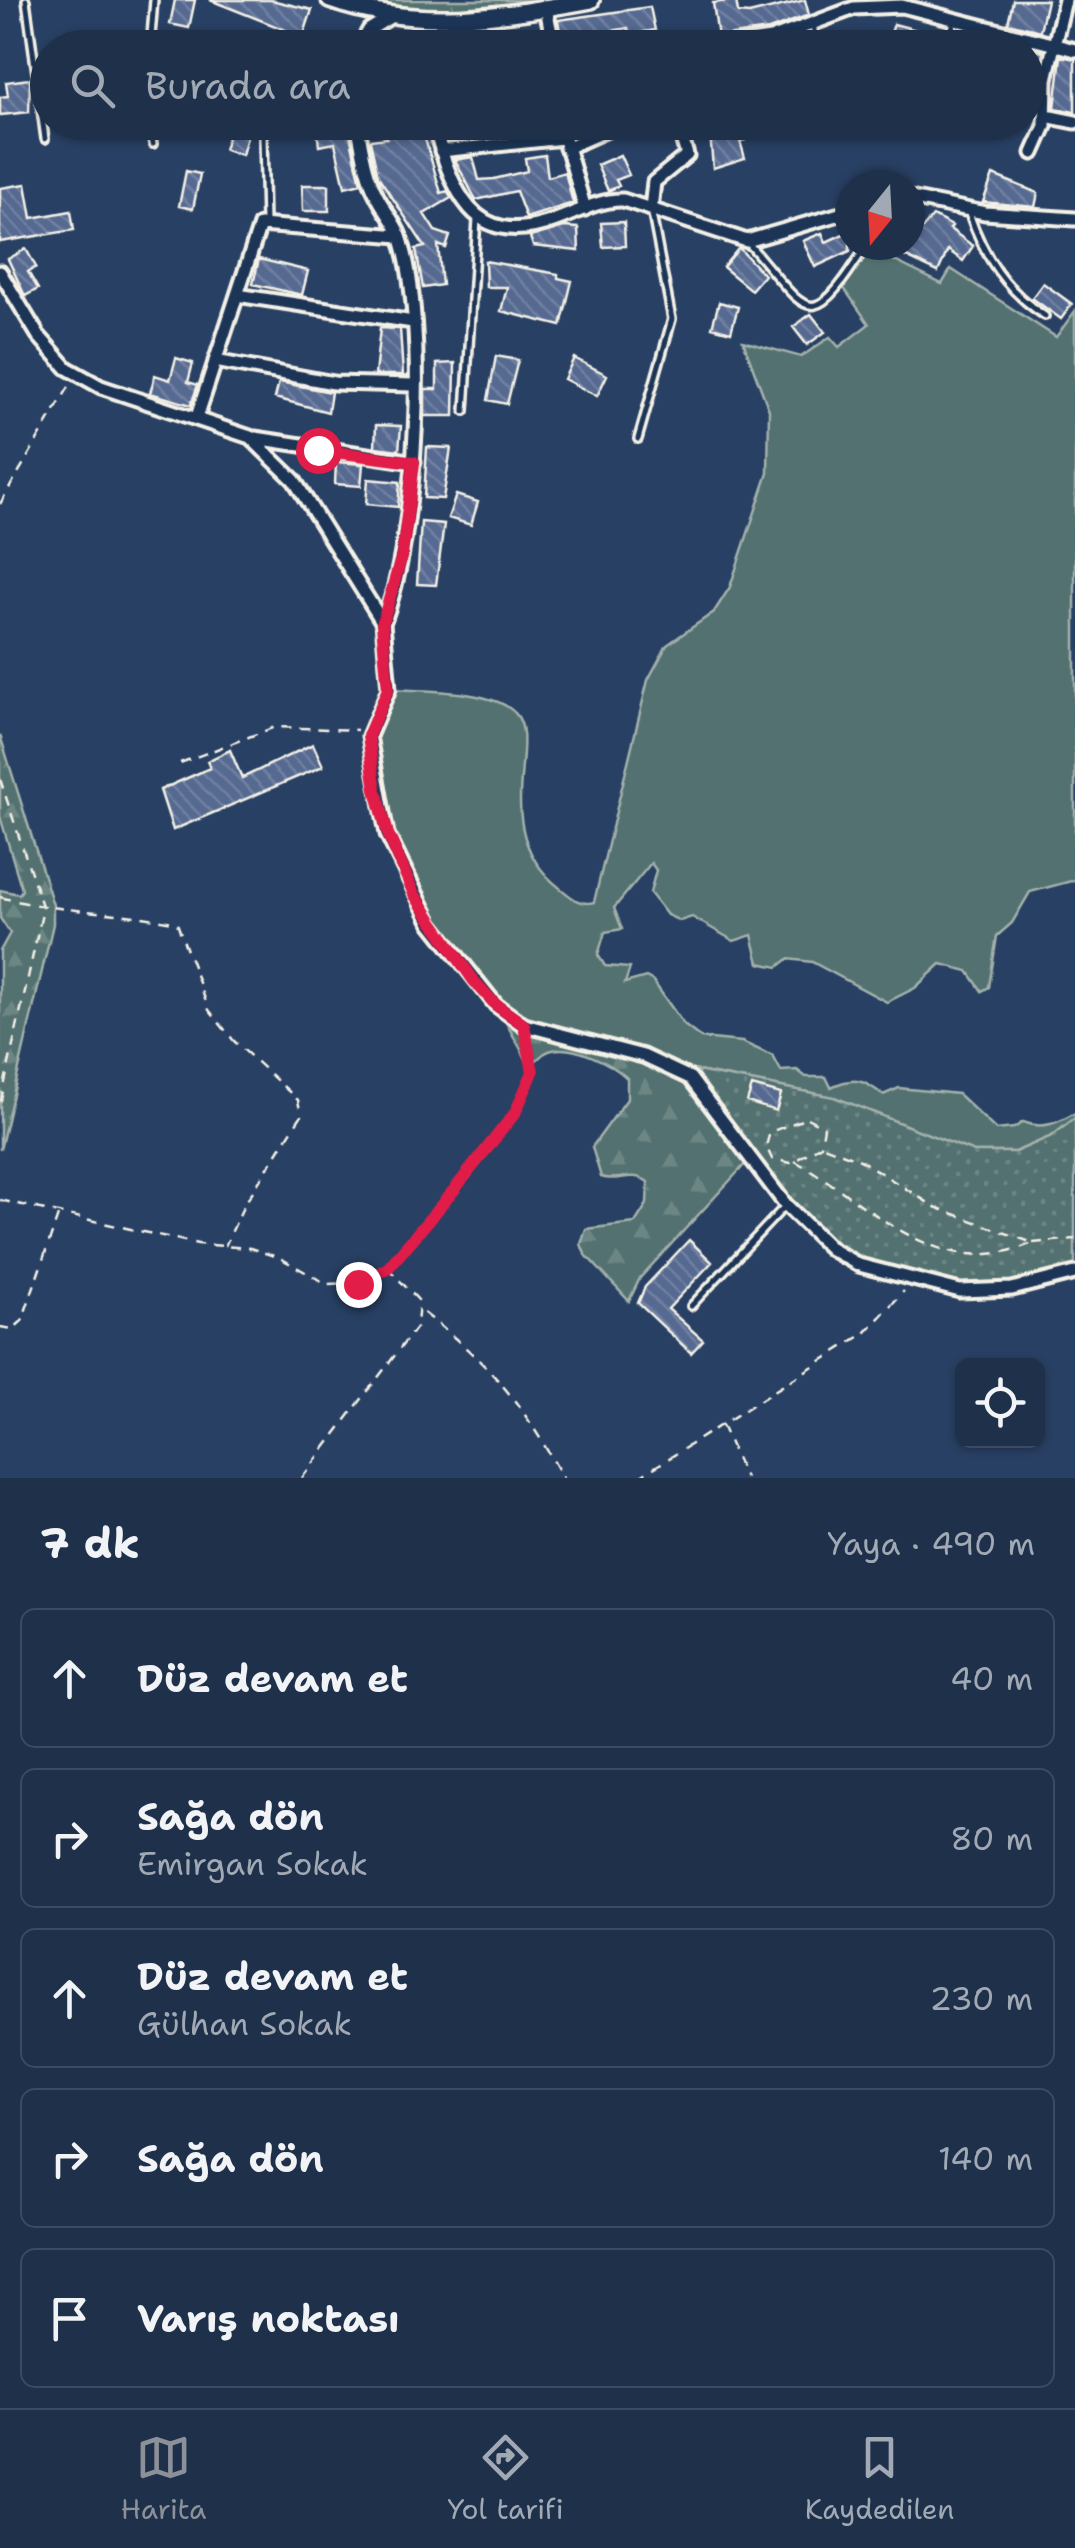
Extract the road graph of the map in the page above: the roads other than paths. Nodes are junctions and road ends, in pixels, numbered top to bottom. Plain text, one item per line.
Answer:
1 (26, 0) edge
2 (154, 0) edge
3 (330, 0) edge
4 (591, 0) edge
5 (1065, 0) edge
6 (546, 8) junction
7 (390, 18) junction
8 (956, 18) junction
9 (814, 22) junction
10 (30, 30) edge
11 (152, 30) edge
12 (369, 30) edge
13 (550, 30) edge
14 (794, 30) edge
15 (814, 30) edge
16 (952, 30) edge
17 (1001, 30) edge
18 (1045, 42) edge
19 (1058, 45) junction
20 (1075, 50) edge
21 (1046, 116) junction
22 (1045, 119) edge
23 (1075, 122) edge
24 (152, 140) edge
25 (263, 140) edge
26 (361, 140) edge
27 (438, 140) edge
28 (563, 140) edge
29 (573, 140) edge
30 (683, 140) edge
31 (1038, 140) edge
32 (564, 143) junction
33 (153, 144) dead end
34 (441, 150) junction
35 (1033, 154) dead end
36 (925, 201) edge
37 (585, 208) junction
38 (651, 209) junction
39 (968, 211) junction
40 (835, 216) edge
41 (478, 218) junction
42 (1075, 219) edge
43 (265, 226) junction
44 (400, 236) junction
45 (747, 242) junction
46 (857, 260) edge
47 (0, 272) edge
48 (237, 295) junction
49 (1045, 316) dead end
50 (413, 322) junction
51 (215, 361) junction
52 (413, 385) junction
53 (465, 411) dead end
54 (197, 416) junction
55 (250, 438) junction
56 (638, 439) dead end
57 (414, 462) junction
58 (382, 624) junction
59 (786, 1205) junction
60 (1075, 1273) edge
61 (691, 1306) dead end

1 - 10 lane
2 - 11 lane
3 - 7 street
4 - 6 street
5 - 19 street
6 - 7 street
6 - 13 street
7 - 12 street
8 - 9 street
8 - 16 lane
8 - 17 street
9 - 14 street
9 - 15 lane
18 - 19 street
19 - 20 street
19 - 21 street
21 - 22 street
21 - 23 street
24 - 33 lane
25 - 43 lane
26 - 44 street
27 - 34 street
28 - 32 street
29 - 32 street
30 - 38 street
31 - 35 street
32 - 34 street
32 - 37 street
34 - 41 street
36 - 39 street
37 - 38 street
37 - 41 street
38 - 45 street
38 - 56 lane
39 - 42 street
39 - 49 lane
40 - 45 street
41 - 53 lane
43 - 44 street
43 - 48 street
44 - 50 street
45 - 46 lane
47 - 54 street
48 - 50 street
48 - 51 street
50 - 52 street
51 - 52 street
51 - 54 street
52 - 57 street
54 - 55 street
55 - 57 street
55 - 58 street
57 - 58 street
58 - 59 street
59 - 60 street
59 - 61 lane

